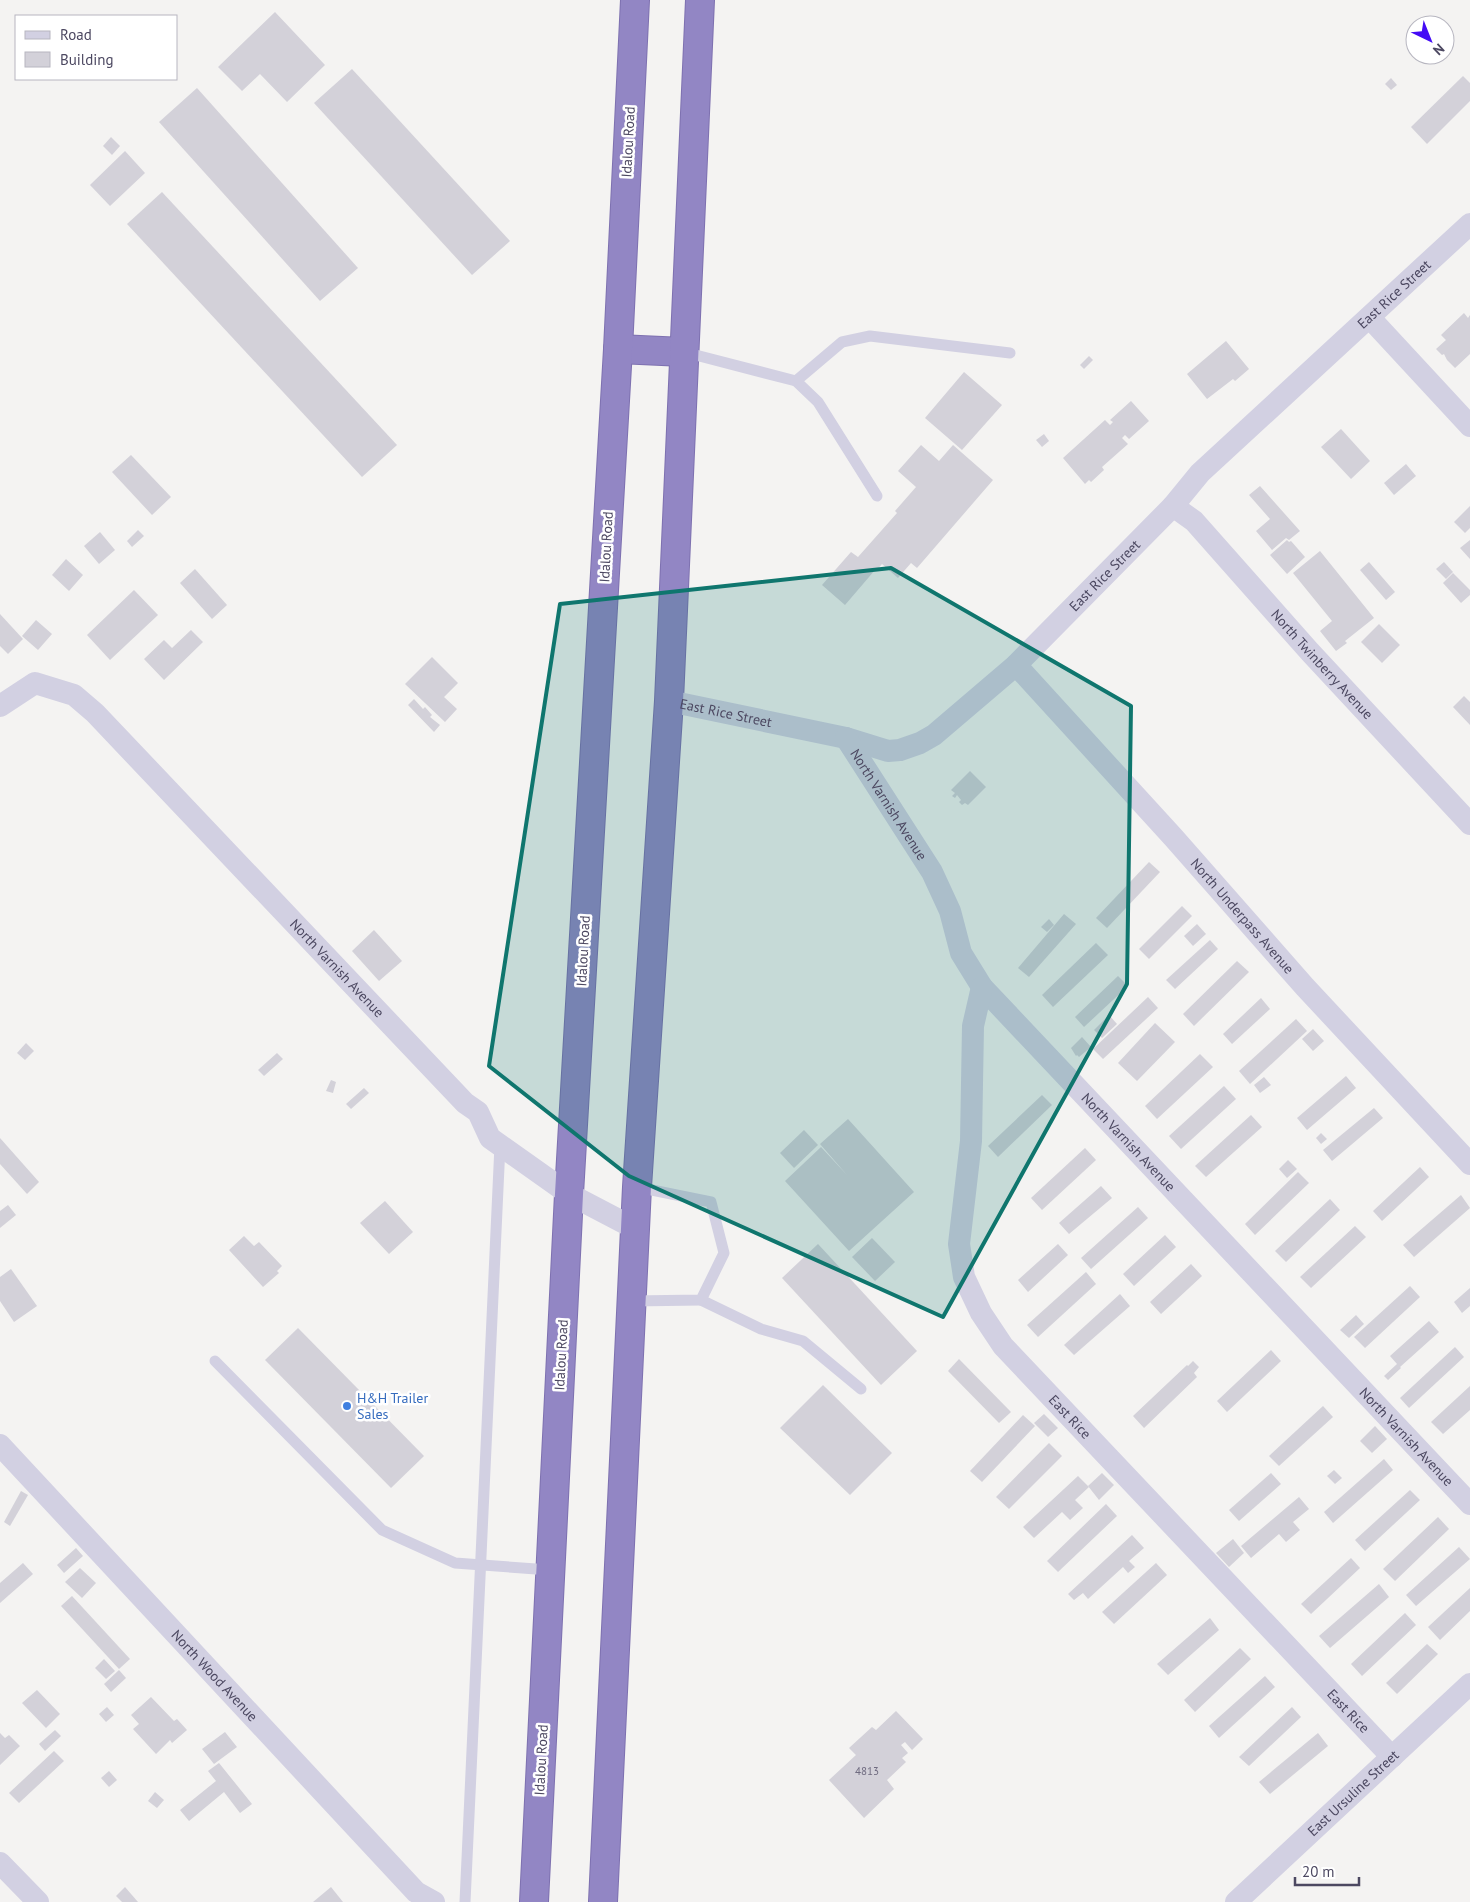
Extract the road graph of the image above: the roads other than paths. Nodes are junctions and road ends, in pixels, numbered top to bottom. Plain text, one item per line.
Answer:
1 (635, 0) edge
2 (700, 0) edge
3 (1465, 237) edge
4 (1370, 318) junction
5 (618, 350) junction
6 (684, 352) junction
7 (1010, 353) dead end
8 (796, 381) junction
9 (1470, 426) edge
10 (877, 496) dead end
11 (1172, 506) junction
12 (1016, 665) junction
13 (669, 701) junction
14 (0, 706) edge
15 (846, 738) junction
16 (1470, 824) edge
17 (982, 987) junction
18 (500, 1145) junction
19 (1470, 1164) edge
20 (637, 1187) junction
21 (569, 1194) junction
22 (634, 1228) junction
23 (701, 1300) junction
24 (631, 1301) junction
25 (216, 1361) dead end
26 (861, 1389) dead end
27 (0, 1445) edge
28 (1470, 1504) edge
29 (481, 1565) junction
30 (550, 1570) junction
31 (1470, 1684) edge
32 (1392, 1757) junction
33 (0, 1862) edge
34 (38, 1902) edge
35 (434, 1902) edge
36 (465, 1902) edge
37 (534, 1902) edge
38 (603, 1902) edge
39 (1236, 1902) edge

1 - 5 highway, Idalou Road
2 - 6 highway
3 - 4 street, East Rice Street
4 - 9 street
4 - 11 street, East Rice Street
5 - 6 highway
5 - 21 highway, Idalou Road
6 - 8 lane
6 - 13 highway
7 - 8 lane
8 - 10 lane
11 - 12 street, East Rice Street
11 - 16 street, North Twinberry Avenue
12 - 15 street, East Rice Street
12 - 19 street, North Underpass Avenue
13 - 15 street, East Rice Street
13 - 20 highway
14 - 18 street, North Varnish Avenue
15 - 17 street, North Varnish Avenue
17 - 28 street, North Varnish Avenue
17 - 32 street, East Rice
18 - 21 street, North Varnish Avenue
18 - 29 lane
20 - 22 highway
20 - 23 lane
21 - 22 street, North Varnish Avenue
21 - 30 highway, Idalou Road
22 - 24 highway
23 - 24 lane
23 - 26 lane
24 - 38 highway
25 - 29 lane
27 - 35 street, North Wood Avenue
29 - 30 lane
29 - 36 lane
30 - 37 highway, Idalou Road
31 - 32 street, East Ursuline Street
32 - 39 street, East Ursuline Street
33 - 34 street

